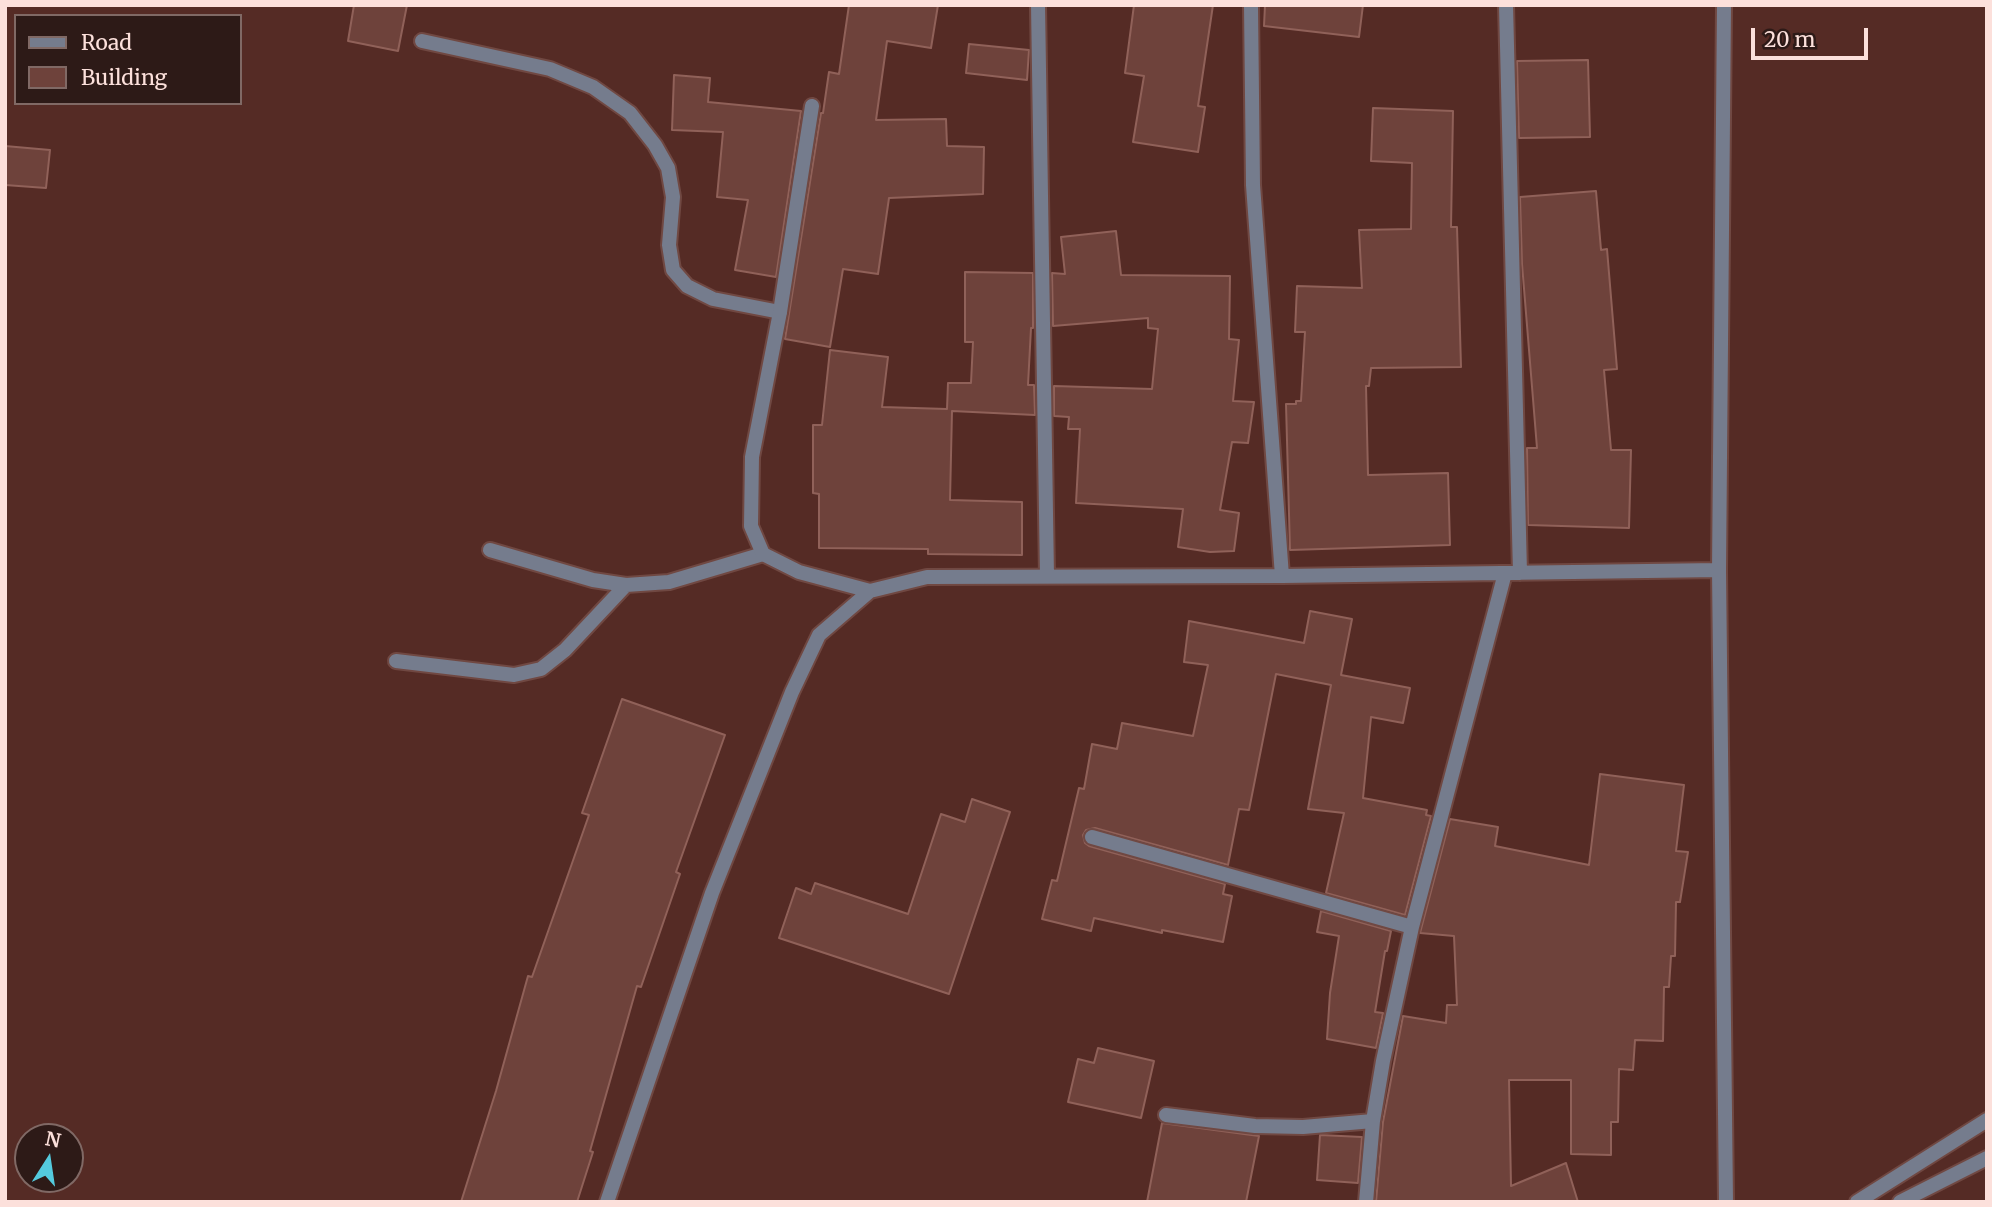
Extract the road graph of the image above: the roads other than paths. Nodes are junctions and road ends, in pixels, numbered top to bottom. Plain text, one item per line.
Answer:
1 (1038, 5) edge
2 (1251, 5) edge
3 (1506, 5) edge
4 (1724, 5) edge
5 (422, 41) dead end
6 (812, 106) dead end
7 (780, 312) junction
8 (490, 550) dead end
9 (763, 554) junction
10 (1718, 570) junction
11 (1513, 573) junction
12 (1047, 576) junction
13 (1282, 576) junction
14 (626, 585) junction
15 (870, 590) junction
16 (396, 661) dead end
17 (1092, 837) dead end
18 (1412, 927) junction
19 (1166, 1115) dead end
20 (1987, 1120) edge
21 (1373, 1121) junction
22 (1987, 1158) edge
23 (607, 1202) edge
24 (1366, 1202) edge
25 (1726, 1202) edge
26 (1857, 1202) edge
27 (1900, 1202) edge

1 - 12 street
2 - 13 street
3 - 11 street
4 - 10 street
5 - 7 street
6 - 7 street
7 - 9 street
8 - 14 street
9 - 14 street
9 - 15 street
10 - 11 street
10 - 25 street
11 - 13 street
11 - 18 street
12 - 13 street
12 - 15 street
14 - 16 street
15 - 23 street
17 - 18 street
18 - 21 street
19 - 21 street
20 - 26 street
21 - 24 street
22 - 27 street

